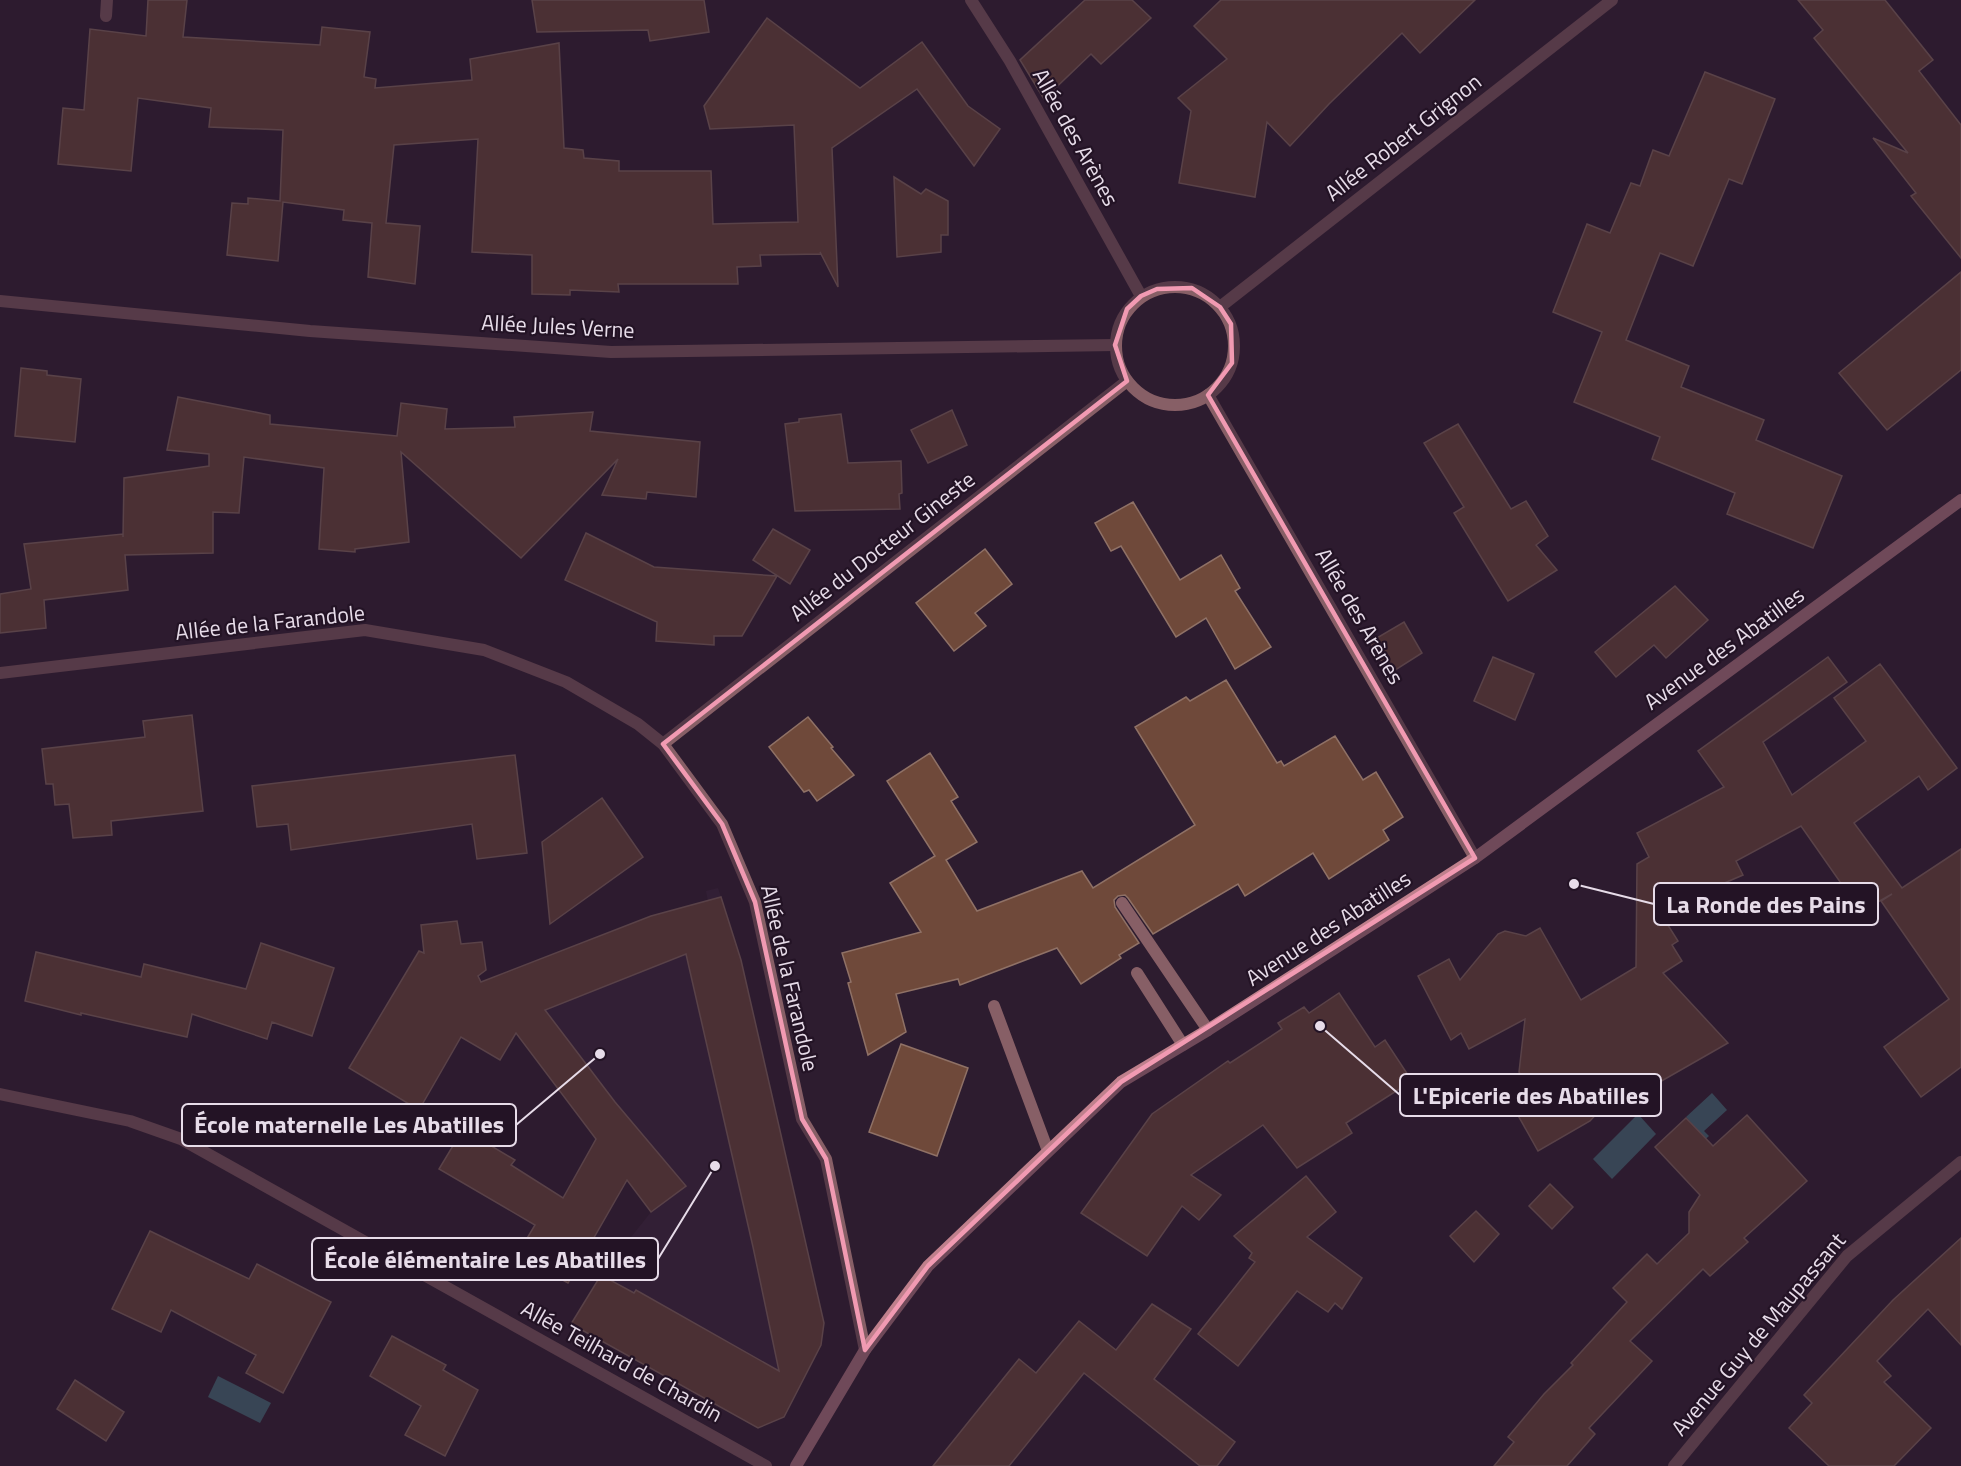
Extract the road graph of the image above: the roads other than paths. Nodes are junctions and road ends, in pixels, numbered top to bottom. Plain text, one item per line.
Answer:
1 (107, 0) edge
2 (971, 0) edge
3 (1612, 0) edge
4 (106, 16) dead end
5 (1142, 296) junction
6 (0, 302) edge
7 (1220, 307) junction
8 (1115, 345) junction
9 (1127, 381) junction
10 (1208, 395) junction
11 (1961, 500) edge
12 (0, 673) edge
13 (663, 744) junction
14 (1475, 858) junction
15 (1122, 903) dead end
16 (1137, 973) dead end
17 (994, 1006) dead end
18 (1208, 1030) junction
19 (1183, 1045) junction
20 (0, 1094) edge
21 (1048, 1152) junction
22 (1961, 1162) edge
23 (865, 1350) junction
24 (766, 1466) edge
25 (796, 1466) edge
26 (1674, 1466) edge

1 - 4 street
2 - 5 street, Allée des Arènes
3 - 7 street, Allée Robert Grignon
5 - 7 street
5 - 8 street
6 - 8 street, Allée Jules Verne
7 - 10 street
8 - 9 street
9 - 10 street
9 - 13 street, Allée du Docteur Gineste
10 - 14 street, Allée des Arènes
11 - 14 street, Avenue des Abatilles
12 - 13 street, Allée de la Farandole
13 - 23 street, Allée de la Farandole
14 - 18 street, Avenue des Abatilles
15 - 18 street
16 - 19 street
17 - 21 street
18 - 19 street, Avenue des Abatilles
19 - 21 street, Avenue des Abatilles
20 - 24 street, Allée Teilhard de Chardin
21 - 23 street, Avenue des Abatilles
22 - 26 street, Avenue Guy de Maupassant
23 - 25 street, Avenue des Abatilles

